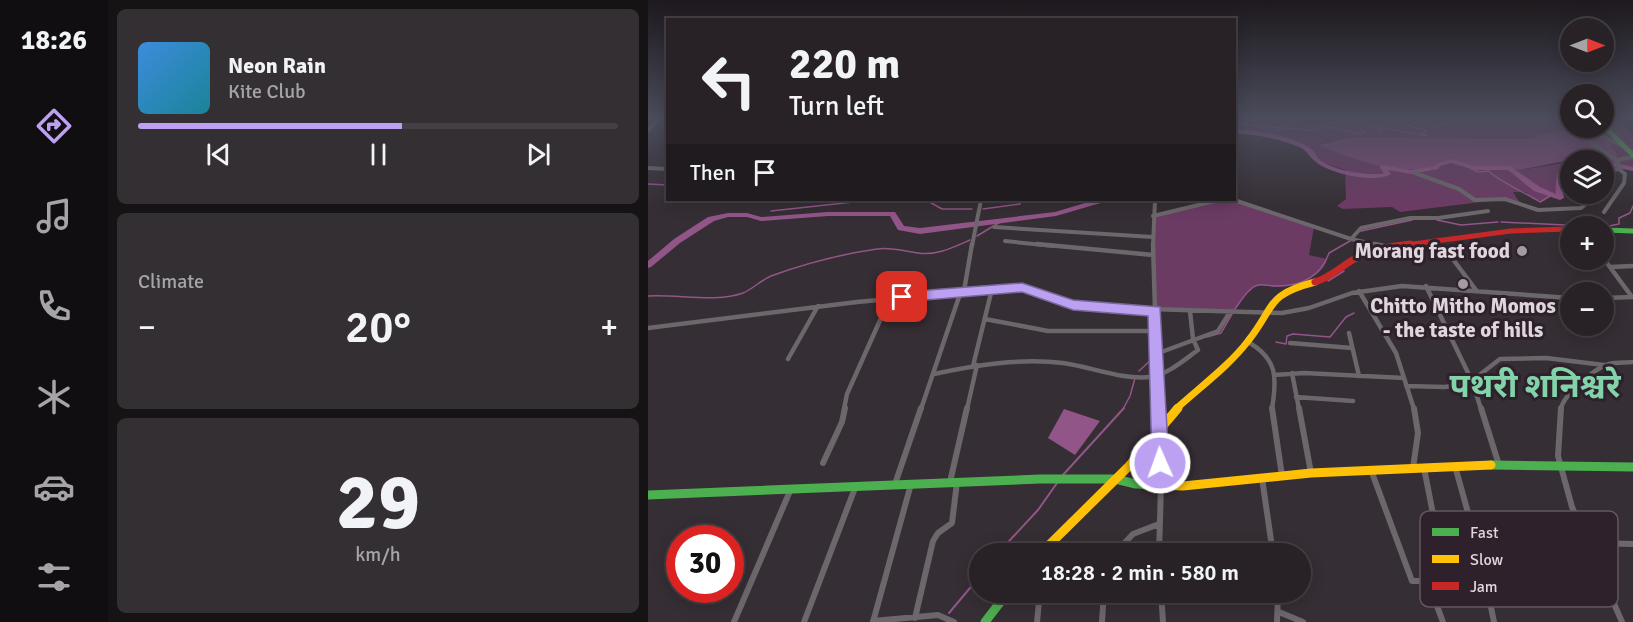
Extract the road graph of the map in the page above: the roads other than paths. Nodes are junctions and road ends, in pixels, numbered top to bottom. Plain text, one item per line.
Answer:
1 (1597, 148) edge
2 (1633, 156) edge
3 (1618, 165) junction
4 (1614, 167) edge
5 (648, 168) edge
6 (666, 169) edge
7 (1415, 173) dead end
8 (981, 201) edge
9 (1155, 201) edge
10 (1215, 201) edge
11 (1236, 201) edge
12 (1586, 204) edge
13 (1488, 211) dead end
14 (1604, 212) dead end
15 (1153, 216) junction
16 (994, 227) dead end
17 (1560, 229) edge
18 (1039, 230) junction
19 (1614, 230) edge
20 (1633, 231) edge
21 (1153, 237) junction
22 (1351, 239) junction
23 (1005, 241) dead end
24 (1032, 244) junction
25 (1387, 247) junction
26 (1153, 255) junction
27 (1452, 258) dead end
28 (1633, 266) edge
29 (1614, 267) edge
30 (1612, 270) edge
31 (1426, 286) junction
32 (992, 289) junction
33 (1476, 290) junction
34 (963, 291) junction
35 (1359, 291) junction
36 (1560, 297) edge
37 (890, 298) junction
38 (1614, 298) edge
39 (1632, 298) edge
40 (818, 306) junction
41 (1155, 311) junction
42 (1190, 311) junction
43 (1230, 312) junction
44 (1265, 314) junction
45 (986, 319) junction
46 (648, 328) edge
47 (1155, 331) junction
48 (1349, 333) dead end
49 (1193, 339) junction
50 (1248, 342) junction
51 (1290, 343) dead end
52 (1352, 348) junction
53 (1156, 354) junction
54 (788, 359) dead end
55 (1633, 362) edge
56 (975, 365) junction
57 (1605, 366) junction
58 (1292, 373) junction
59 (934, 374) junction
60 (1157, 375) junction
61 (1274, 375) junction
62 (1359, 376) junction
63 (1404, 378) junction
64 (1472, 381) junction
65 (1406, 386) junction
66 (1296, 397) junction
67 (1353, 401) dead end
68 (1159, 429) junction
69 (823, 463) dead end
70 (1500, 465) junction
71 (1455, 466) junction
72 (1560, 466) junction
73 (1413, 468) junction
74 (1424, 468) junction
75 (1633, 468) edge
76 (1371, 470) junction
77 (1311, 473) junction
78 (1282, 476) junction
79 (1262, 478) junction
80 (1115, 479) junction
81 (953, 482) junction
82 (895, 484) junction
83 (911, 484) junction
84 (856, 485) junction
85 (1161, 486) junction
86 (791, 488) junction
87 (648, 495) edge
88 (1432, 511) edge
89 (1468, 511) edge
90 (1574, 511) edge
91 (1159, 524) junction
92 (1051, 543) edge
93 (1124, 543) edge
94 (1159, 543) edge
95 (1271, 543) edge
96 (1618, 544) edge
97 (1633, 544) edge
98 (1420, 582) edge
99 (1000, 603) edge
100 (1039, 603) edge
101 (1103, 603) edge
102 (1162, 603) edge
103 (1279, 603) edge
104 (1437, 607) edge
105 (1490, 607) edge
106 (1616, 607) edge
107 (1279, 612) junction
108 (915, 618) junction
109 (873, 621) edge
110 (734, 622) edge
111 (804, 622) edge
112 (954, 622) edge
113 (985, 622) edge
114 (1037, 622) edge
115 (1102, 622) edge
116 (1163, 622) edge
117 (1277, 622) edge
118 (1303, 622) edge
119 (1443, 622) edge
120 (1494, 622) edge
121 (1622, 622) edge

1 - 3 street
2 - 3 street
3 - 4 street
3 - 14 street
5 - 6 street
7 - 12 street
8 - 34 street
9 - 15 street
10 - 15 street
11 - 22 street
13 - 22 street
15 - 21 street
16 - 18 street
17 - 25 main road
18 - 21 street
18 - 24 street
19 - 20 main road
21 - 26 street
22 - 25 street
23 - 24 street
24 - 26 street
25 - 44 main road
26 - 41 street
27 - 33 street
28 - 29 street
30 - 39 street
31 - 33 street
31 - 35 street
31 - 64 street
32 - 34 street
32 - 41 street
32 - 45 street
33 - 36 street
34 - 37 street
34 - 59 street
35 - 44 street
35 - 63 street
37 - 40 street
37 - 69 street
38 - 39 street
40 - 46 street
40 - 54 street
41 - 42 street
41 - 47 street
42 - 43 street
42 - 49 street
43 - 44 street
43 - 49 street
44 - 50 main road
45 - 47 street
45 - 56 street
47 - 53 street
48 - 52 street
49 - 53 street
49 - 60 street
50 - 61 street
50 - 68 main road
51 - 52 street
52 - 62 street
53 - 60 street
55 - 57 street
56 - 59 street
56 - 60 street
56 - 81 street
57 - 64 street
57 - 72 street
58 - 61 street
58 - 62 street
58 - 66 street
59 - 82 street
60 - 68 street
61 - 78 street
62 - 63 street
63 - 65 street
64 - 65 street
64 - 70 street
65 - 73 street
66 - 67 street
66 - 77 street
68 - 80 main road
68 - 85 street
70 - 71 main road
70 - 72 main road
71 - 74 main road
71 - 89 street
72 - 75 main road
72 - 90 street
73 - 74 main road
73 - 76 main road
74 - 88 street
76 - 77 main road
76 - 98 street
77 - 78 main road
78 - 79 main road
79 - 85 main road
79 - 95 street
80 - 81 main road
80 - 85 main road
80 - 92 main road
81 - 83 main road
81 - 108 street
82 - 83 main road
82 - 84 main road
83 - 109 street
84 - 86 main road
84 - 111 street
85 - 91 street
86 - 87 main road
86 - 110 street
91 - 93 street
91 - 94 street
96 - 97 street
99 - 113 main road
100 - 114 street
101 - 115 street
102 - 116 street
103 - 107 street
104 - 119 street
105 - 120 street
106 - 121 street
107 - 117 street
107 - 118 street
108 - 109 street
108 - 112 street

